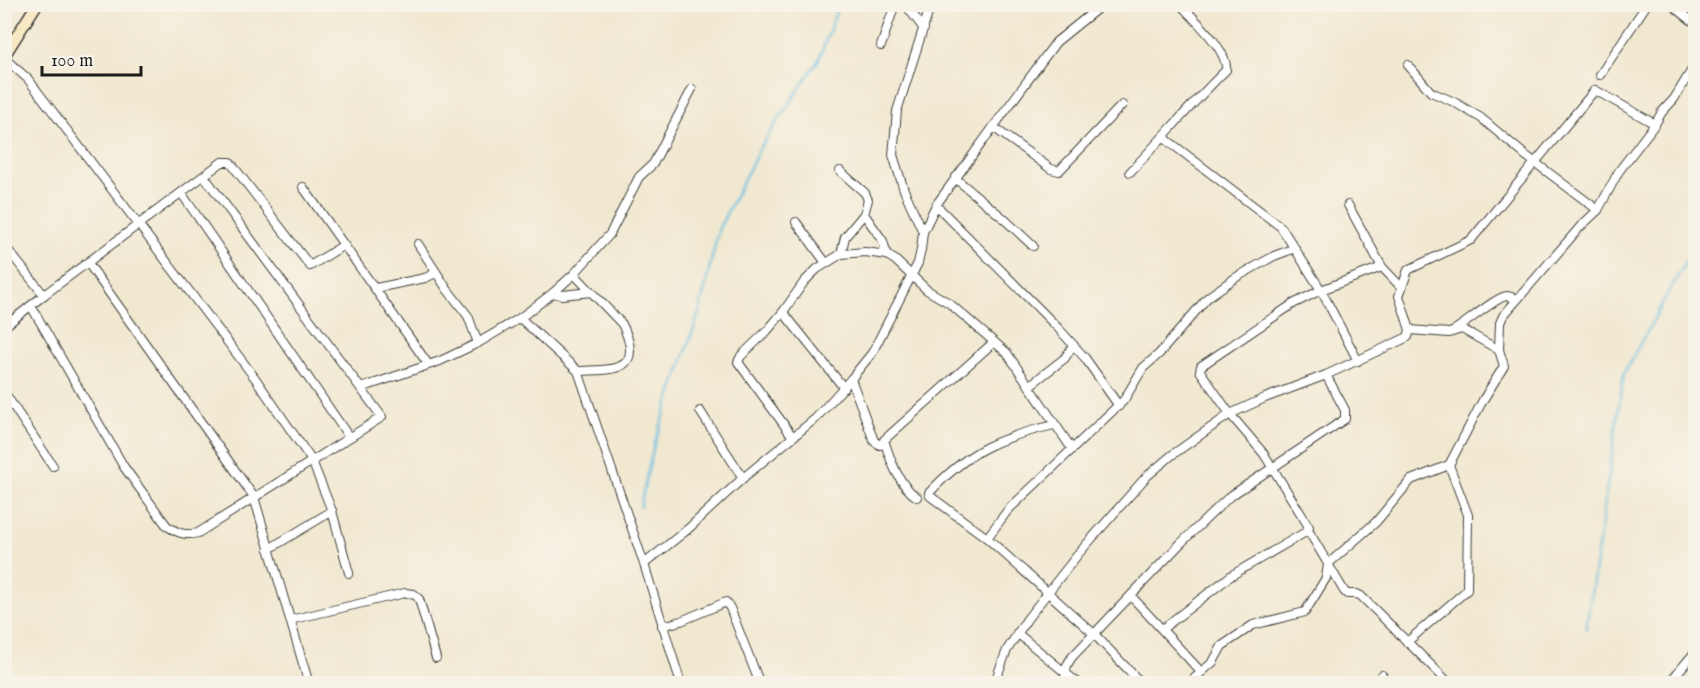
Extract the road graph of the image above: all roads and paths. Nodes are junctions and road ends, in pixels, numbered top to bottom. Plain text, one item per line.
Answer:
1 (37, 4) edge
2 (895, 4) edge
3 (905, 4) edge
4 (931, 4) edge
5 (1103, 4) edge
6 (1180, 4) edge
7 (1647, 4) edge
8 (1671, 4) edge
9 (1092, 7) edge
10 (1695, 24) edge
11 (924, 29) junction
12 (880, 46) dead end
13 (4, 57) edge
14 (1695, 63) edge
15 (1408, 65) dead end
16 (1600, 75) dead end
17 (692, 89) dead end
18 (1122, 105) dead end
19 (1655, 124) junction
20 (993, 127) junction
21 (1165, 136) junction
22 (1535, 162) junction
23 (840, 171) dead end
24 (1130, 172) dead end
25 (204, 176) junction
26 (955, 178) junction
27 (303, 187) dead end
28 (182, 194) junction
29 (936, 205) junction
30 (1348, 205) dead end
31 (1598, 210) junction
32 (864, 214) junction
33 (795, 222) dead end
34 (138, 225) junction
35 (923, 232) junction
36 (344, 244) junction
37 (418, 244) dead end
38 (4, 245) edge
39 (1033, 246) dead end
40 (1295, 248) junction
41 (841, 254) junction
42 (887, 255) junction
43 (88, 263) junction
44 (826, 263) junction
45 (1382, 267) junction
46 (436, 273) junction
47 (574, 274) junction
48 (911, 275) junction
49 (376, 288) junction
50 (1402, 288) junction
51 (1321, 290) junction
52 (592, 292) junction
53 (553, 293) junction
54 (44, 295) junction
55 (1516, 299) junction
56 (31, 306) junction
57 (783, 312) junction
58 (520, 318) junction
59 (4, 327) edge
60 (1410, 330) junction
61 (1449, 333) junction
62 (994, 342) junction
63 (478, 343) junction
64 (1073, 345) junction
65 (1498, 350) junction
66 (1358, 361) junction
67 (428, 364) junction
68 (578, 371) junction
69 (1326, 375) junction
70 (851, 380) junction
71 (1029, 386) junction
72 (361, 388) junction
73 (844, 388) junction
74 (4, 392) edge
75 (1119, 406) junction
76 (700, 411) dead end
77 (1230, 414) junction
78 (1054, 425) junction
79 (349, 437) junction
80 (793, 438) junction
81 (884, 442) junction
82 (1072, 449) junction
83 (312, 460) junction
84 (1449, 465) junction
85 (53, 466) dead end
86 (1272, 467) junction
87 (743, 478) junction
88 (254, 497) junction
89 (917, 497) dead end
90 (332, 511) junction
91 (1308, 530) junction
92 (987, 538) junction
93 (269, 549) junction
94 (644, 564) junction
95 (1328, 564) junction
96 (349, 573) dead end
97 (1047, 594) junction
98 (1131, 596) junction
99 (290, 620) junction
100 (662, 626) junction
101 (1162, 629) junction
102 (1017, 633) junction
103 (1094, 634) junction
104 (1407, 642) junction
105 (1695, 651) edge
106 (436, 658) dead end
107 (1066, 672) junction
108 (1201, 672) junction
109 (1382, 675) dead end
110 (309, 684) edge
111 (681, 684) edge
112 (760, 684) edge
113 (994, 684) edge
114 (1064, 684) edge
115 (1079, 684) edge
116 (1142, 684) edge
117 (1188, 684) edge
118 (1387, 684) edge
119 (1450, 684) edge
120 (1668, 684) edge

1 - 13 street
2 - 12 street
3 - 11 street
4 - 11 street
5 - 9 street
6 - 21 street
7 - 16 street
8 - 10 street
9 - 20 street
11 - 35 street
13 - 34 street
14 - 19 street
15 - 22 street
17 - 47 street
18 - 20 street
19 - 22 street
19 - 31 street
20 - 26 street
21 - 24 street
21 - 40 street
22 - 31 street
22 - 50 street
23 - 32 street
25 - 28 street
25 - 36 street
25 - 72 street
26 - 29 street
26 - 39 street
27 - 36 street
28 - 34 street
28 - 79 street
29 - 35 street
29 - 64 street
30 - 45 street
31 - 55 street
32 - 41 street
32 - 42 street
33 - 44 street
34 - 43 street
34 - 83 street
35 - 48 street
36 - 49 street
37 - 46 street
38 - 54 street
40 - 51 street
40 - 75 street
41 - 42 street
41 - 44 street
42 - 48 street
43 - 54 street
43 - 88 street
44 - 57 street
45 - 50 street
45 - 51 street
46 - 49 street
46 - 63 street
47 - 52 street
47 - 53 street
48 - 62 street
48 - 70 street
49 - 67 street
50 - 60 street
51 - 66 street
51 - 77 street
52 - 53 street
52 - 68 street
53 - 58 street
54 - 56 street
55 - 61 street
55 - 65 street
56 - 59 street
56 - 88 street
57 - 73 street
57 - 80 street
58 - 63 street
58 - 68 street
60 - 61 street
60 - 66 street
61 - 65 street
62 - 71 street
62 - 81 street
63 - 67 street
64 - 71 street
64 - 75 street
65 - 84 street
66 - 69 street
67 - 72 street
68 - 94 street
69 - 77 street
69 - 86 street
70 - 73 street
70 - 81 street
71 - 78 street
72 - 79 street
73 - 80 street
74 - 85 street
75 - 82 street
76 - 87 street
77 - 86 street
77 - 97 street
78 - 82 street
78 - 92 street
79 - 83 street
80 - 87 street
81 - 89 street
82 - 92 street
83 - 88 street
83 - 90 street
84 - 95 street
84 - 104 street
86 - 91 street
86 - 98 street
87 - 94 street
88 - 93 street
90 - 93 street
90 - 96 street
91 - 95 street
91 - 101 street
92 - 97 street
93 - 99 street
94 - 100 street
95 - 104 street
95 - 108 street
97 - 102 street
97 - 103 street
98 - 101 street
98 - 103 street
99 - 106 street
99 - 110 street
100 - 111 street
100 - 112 street
101 - 108 street
102 - 107 street
102 - 113 street
103 - 107 street
103 - 116 street
104 - 119 street
105 - 120 street
107 - 114 street
107 - 115 street
108 - 117 street
109 - 118 street

